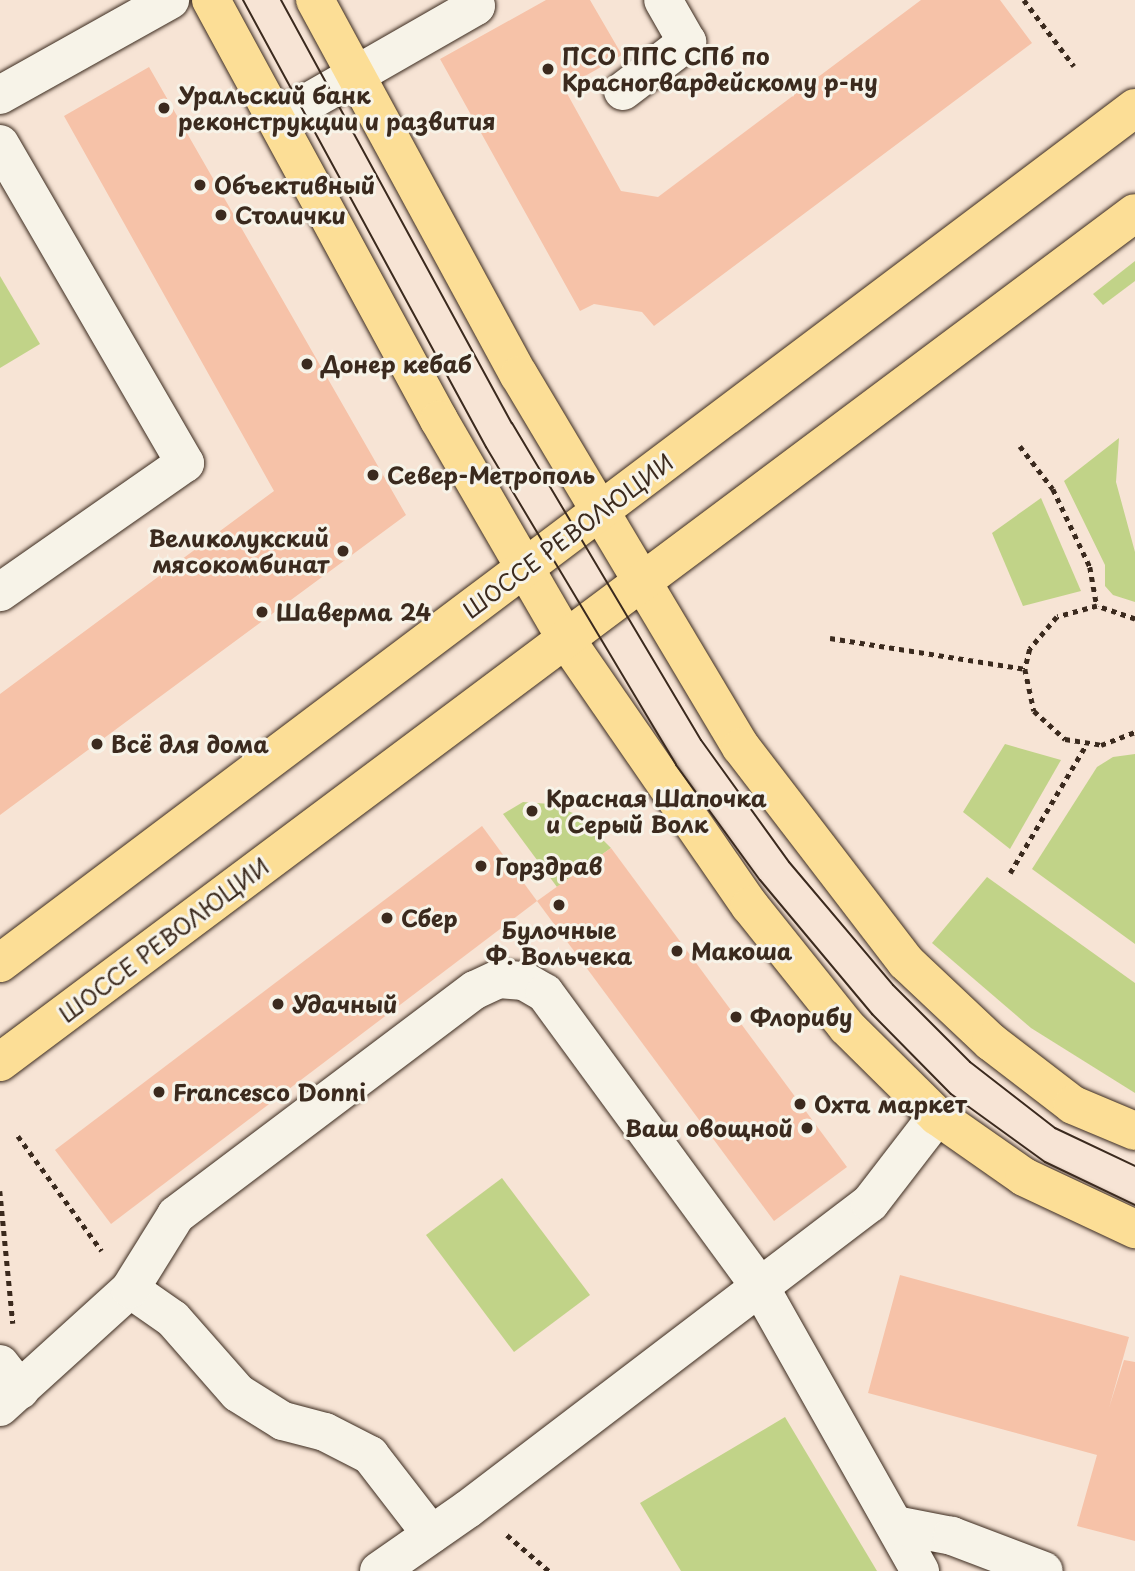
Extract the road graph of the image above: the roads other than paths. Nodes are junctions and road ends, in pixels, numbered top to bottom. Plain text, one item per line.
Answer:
1 (170, 0) edge
2 (211, 0) edge
3 (315, 0) edge
4 (473, 0) edge
5 (663, 0) edge
6 (357, 74) junction
7 (622, 91) dead end
8 (0, 95) edge
9 (1135, 108) edge
10 (277, 120) junction
11 (0, 144) edge
12 (1135, 213) edge
13 (599, 513) junction
14 (524, 568) junction
15 (642, 586) junction
16 (0, 592) edge
17 (567, 640) junction
18 (2, 957) edge
19 (0, 1062) edge
20 (937, 1116) junction
21 (1135, 1131) edge
22 (1135, 1229) edge
23 (760, 1287) junction
24 (130, 1289) junction
25 (7, 1387) edge
26 (895, 1525) junction
27 (431, 1534) junction
28 (379, 1571) edge
29 (920, 1571) edge
30 (1044, 1571) edge

1 - 8 lane
2 - 10 main road
3 - 6 main road
4 - 6 lane
5 - 7 lane
6 - 10 lane
6 - 13 main road
9 - 13 main road, ШОССЕ РЕВОЛЮЦИИ
10 - 14 main road
11 - 16 lane
12 - 15 main road, ШОССЕ РЕВОЛЮЦИИ
13 - 14 main road, ШОССЕ РЕВОЛЮЦИИ
13 - 15 main road
14 - 17 main road
14 - 18 main road, ШОССЕ РЕВОЛЮЦИИ
15 - 17 main road, ШОССЕ РЕВОЛЮЦИИ
15 - 21 main road
17 - 19 main road, ШОССЕ РЕВОЛЮЦИИ
17 - 20 main road
20 - 22 main road
20 - 23 lane
23 - 24 lane
23 - 26 lane
23 - 27 lane
24 - 25 lane
24 - 27 lane
26 - 29 lane
26 - 30 lane
27 - 28 lane

